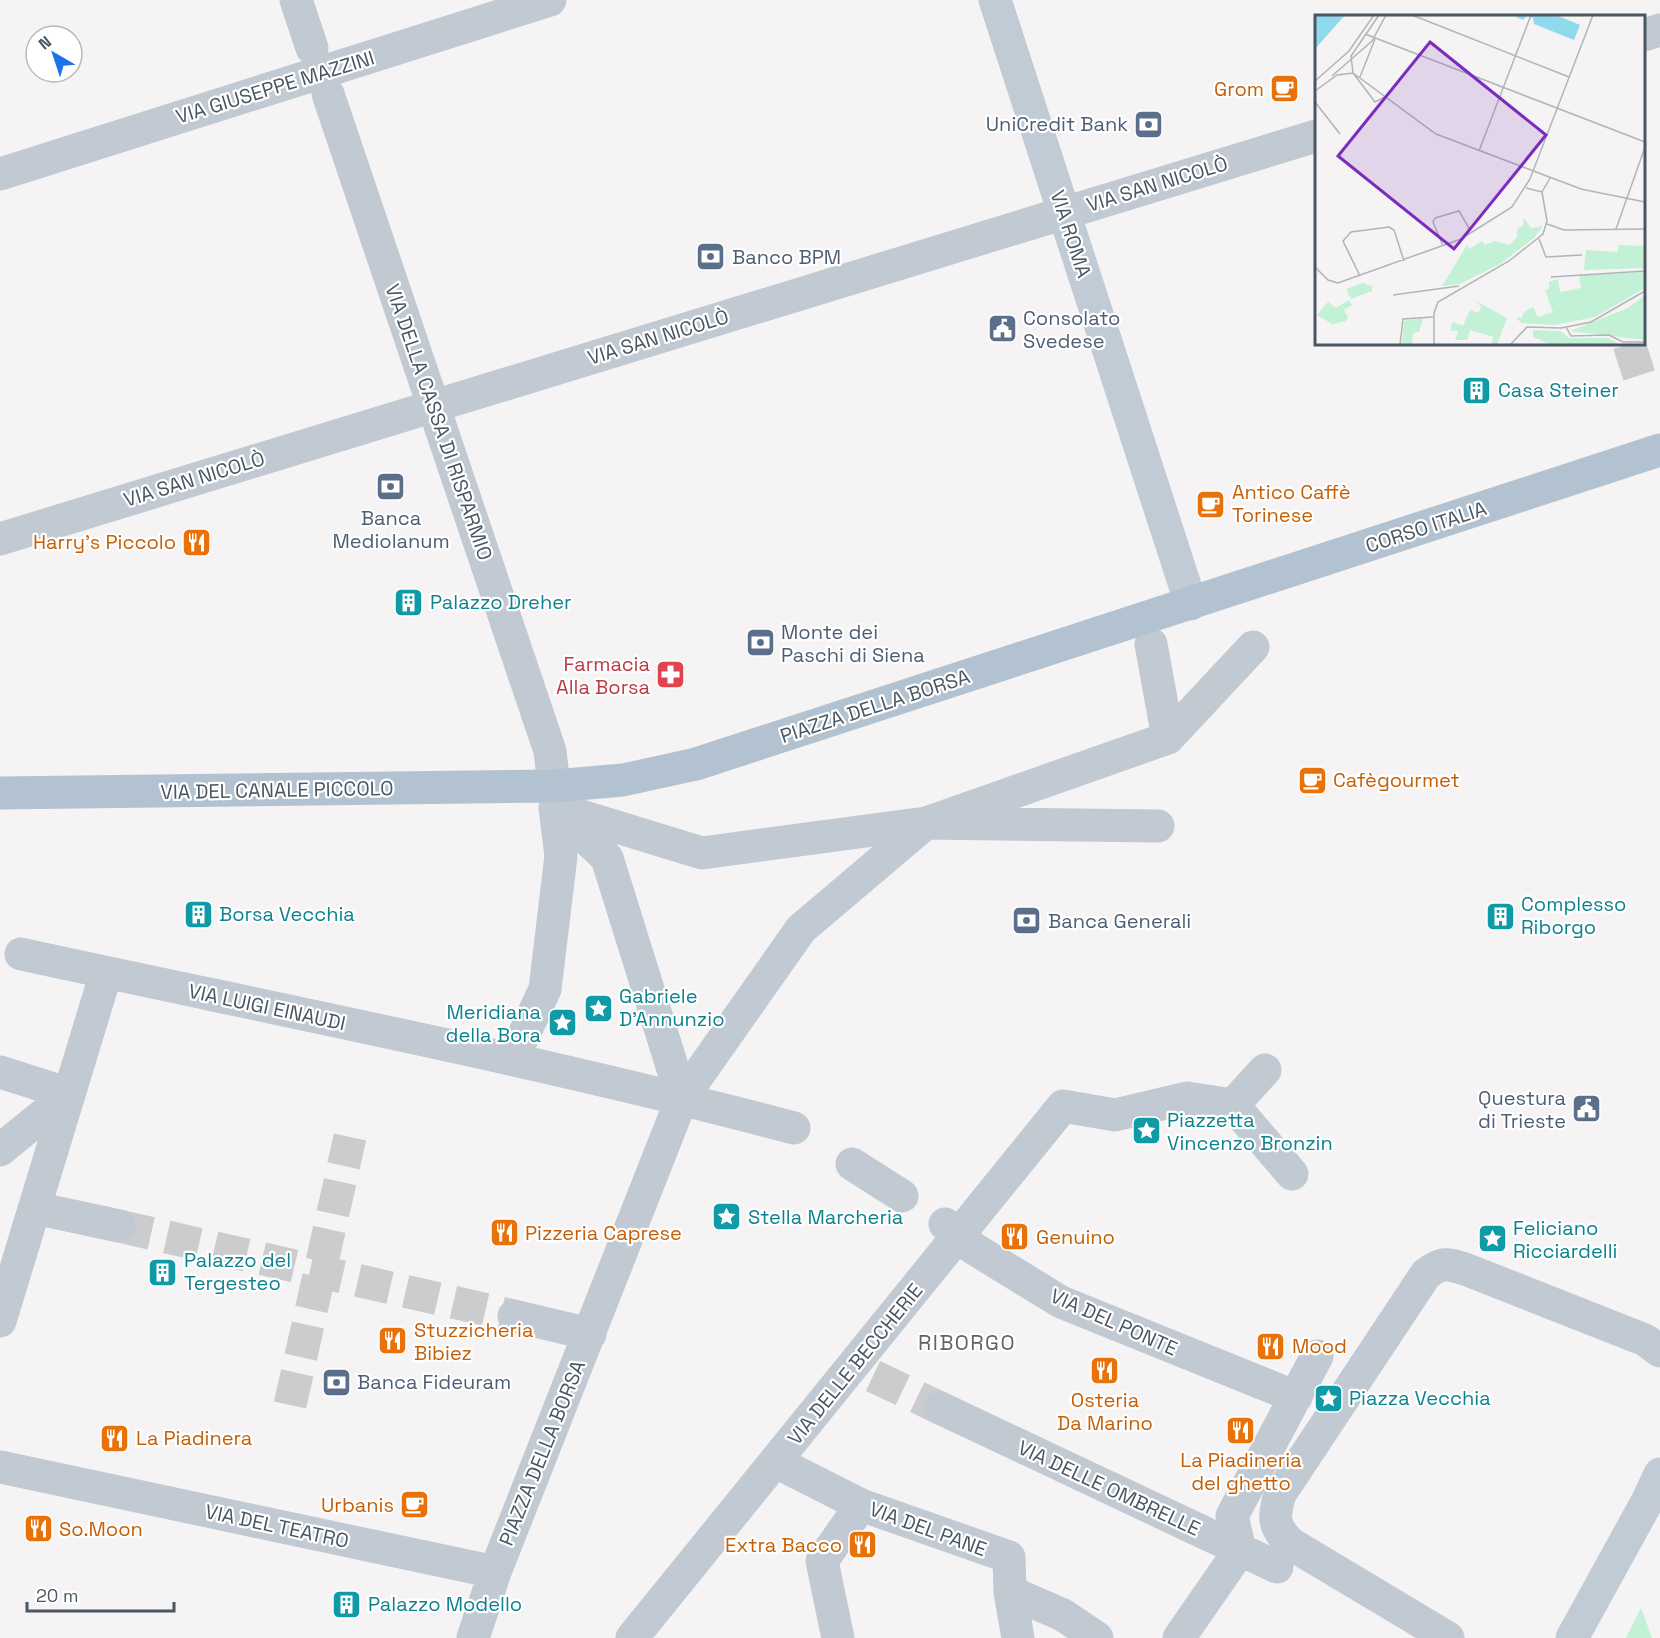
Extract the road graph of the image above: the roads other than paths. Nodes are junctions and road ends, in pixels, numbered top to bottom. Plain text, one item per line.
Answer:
1 (296, 0) edge
2 (550, 0) edge
3 (995, 0) edge
4 (1660, 30) edge
5 (1645, 35) edge
6 (312, 48) dead end
7 (328, 94) dead end
8 (1315, 137) edge
9 (0, 174) edge
10 (1064, 213) junction
11 (434, 406) junction
12 (1660, 450) edge
13 (0, 539) edge
14 (1191, 604) junction
15 (1151, 644) dead end
16 (1253, 647) dead end
17 (1168, 738) junction
18 (0, 793) edge
19 (554, 797) junction
20 (926, 823) junction
21 (1158, 826) dead end
22 (21, 954) dead end
23 (106, 973) junction
24 (513, 1058) junction
25 (1265, 1070) dead end
26 (0, 1072) edge
27 (69, 1094) junction
28 (682, 1098) junction
29 (1233, 1105) junction
30 (794, 1128) dead end
31 (0, 1150) edge
32 (852, 1164) dead end
33 (1292, 1174) dead end
34 (902, 1196) dead end
35 (34, 1208) junction
36 (119, 1226) tunnel mouth
37 (952, 1230) junction
38 (514, 1317) tunnel mouth
39 (0, 1321) edge
40 (590, 1334) junction
41 (1660, 1351) edge
42 (1317, 1356) dead end
43 (1296, 1397) junction
44 (940, 1408) tunnel mouth
45 (776, 1462) junction
46 (0, 1467) edge
47 (1660, 1474) edge
48 (861, 1505) junction
49 (1239, 1550) junction
50 (1277, 1567) dead end
51 (495, 1572) junction
52 (1011, 1592) junction
53 (473, 1638) edge
54 (632, 1638) edge
55 (838, 1638) edge
56 (1018, 1638) edge
57 (1097, 1638) edge
58 (1179, 1638) edge
59 (1448, 1638) edge
60 (1572, 1638) edge

1 - 6 street
2 - 9 street, VIA GIUSEPPE MAZZINI
3 - 10 main road, VIA ROMA
4 - 5 street
7 - 11 street, VIA DELLA CASSA DI RISPARMIO
8 - 10 street, VIA SAN NICOLÒ
10 - 11 street, VIA SAN NICOLÒ
10 - 14 main road, VIA ROMA
11 - 13 street, VIA SAN NICOLÒ
11 - 19 street, VIA DELLA CASSA DI RISPARMIO
12 - 14 main road, CORSO ITALIA
14 - 19 main road, PIAZZA DELLA BORSA
15 - 17 street
16 - 17 street
17 - 20 street
18 - 19 main road, VIA DEL CANALE PICCOLO
19 - 20 street
19 - 24 street, VIA DELLA CASSA DI RISPARMIO
19 - 28 street
20 - 21 street
20 - 28 street, PIAZZA DELLA BORSA
22 - 23 street, VIA LUIGI EINAUDI
23 - 24 street, VIA LUIGI EINAUDI
23 - 27 street
24 - 28 street, VIA LUIGI EINAUDI
25 - 29 street
26 - 27 street
27 - 31 street
27 - 35 street
28 - 30 street, VIA LUIGI EINAUDI
28 - 40 street, PIAZZA DELLA BORSA
29 - 33 street
29 - 37 street, VIA DELLE BECCHERIE
32 - 34 street
35 - 36 street
35 - 39 street
37 - 43 street, VIA DEL PONTE
37 - 45 street, VIA DELLE BECCHERIE
38 - 40 street, PIAZZA DELLA BORSA
40 - 51 street, PIAZZA DELLA BORSA
41 - 59 street
42 - 43 street
43 - 49 street
44 - 49 street, VIA DELLE OMBRELLE
45 - 48 street, VIA DEL PANE
45 - 54 street, VIA DELLE BECCHERIE
46 - 51 street, VIA DEL TEATRO
47 - 60 main road
48 - 52 street, VIA DEL PANE
48 - 55 street
49 - 50 street, VIA DELLE OMBRELLE
49 - 58 street
51 - 53 street, PIAZZA DELLA BORSA
52 - 56 street, VIA DEL PANE
52 - 57 street

